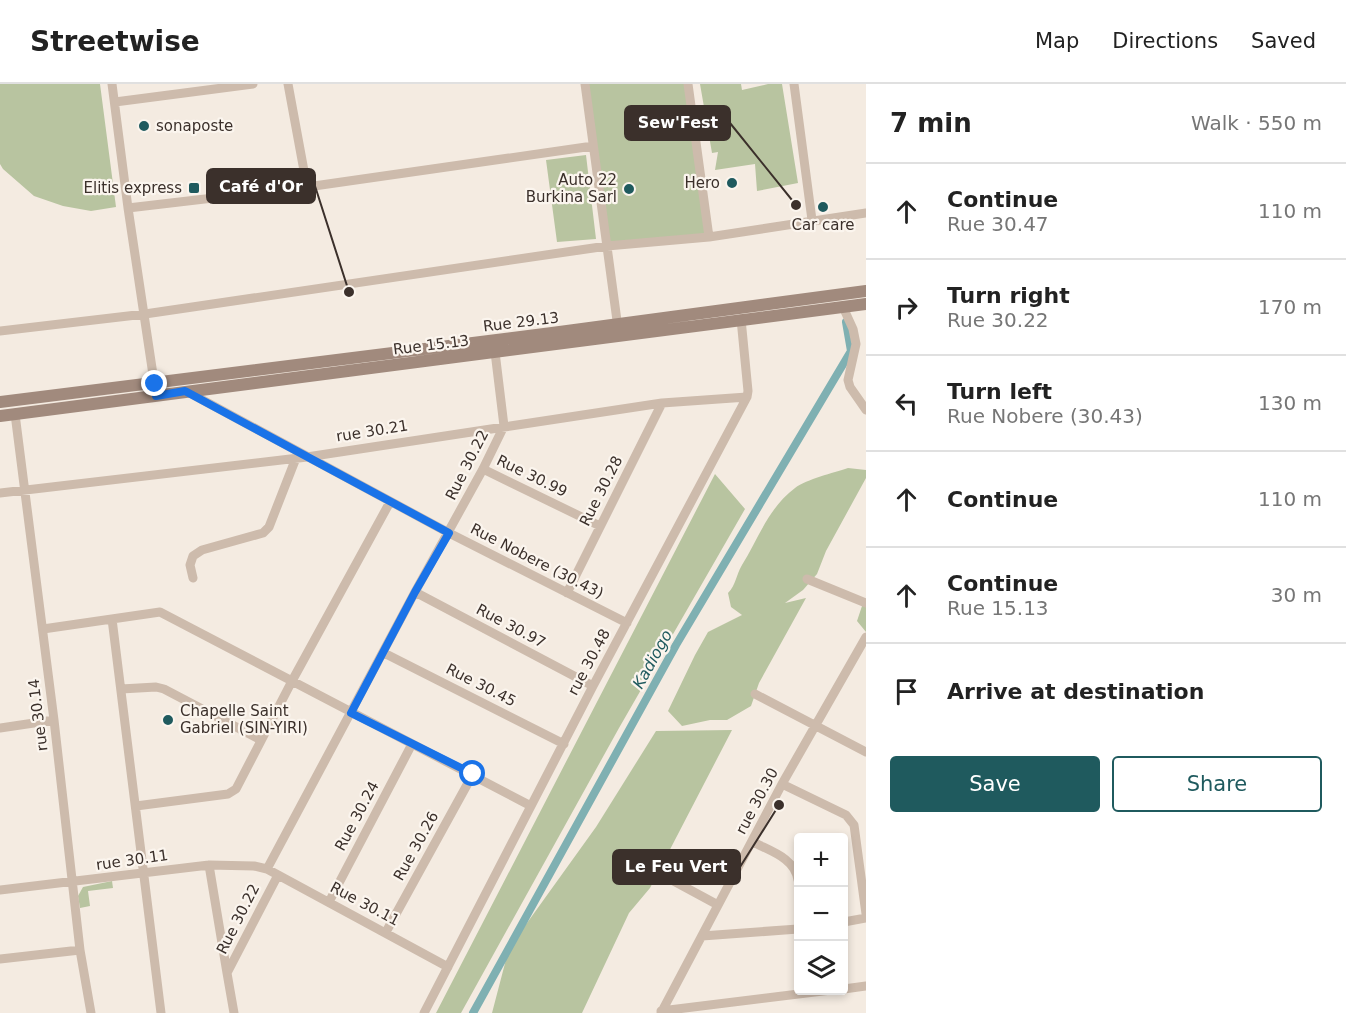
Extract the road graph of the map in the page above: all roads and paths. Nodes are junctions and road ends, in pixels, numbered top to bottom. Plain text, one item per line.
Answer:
1 (112, 84) edge
2 (253, 84) edge
3 (288, 84) edge
4 (585, 84) edge
5 (688, 84) edge
6 (794, 84) edge
7 (115, 102) junction
8 (593, 146) junction
9 (307, 187) junction
10 (128, 208) junction
11 (866, 213) edge
12 (812, 220) junction
13 (709, 237) junction
14 (607, 246) junction
15 (866, 291) edge
16 (866, 304) edge
17 (843, 307) junction
18 (145, 314) junction
19 (741, 319) junction
20 (0, 331) edge
21 (619, 331) junction
22 (495, 352) junction
23 (155, 390) junction
24 (185, 391) junction
25 (747, 397) junction
26 (0, 402) edge
27 (662, 403) junction
28 (866, 410) edge
29 (15, 414) junction
30 (0, 416) edge
31 (504, 426) junction
32 (307, 457) junction
33 (296, 458) junction
34 (483, 469) junction
35 (25, 490) junction
36 (0, 493) edge
37 (390, 502) junction
38 (600, 526) junction
39 (449, 533) junction
40 (193, 578) dead end
41 (807, 579) dead end
42 (415, 592) junction
43 (567, 592) junction
44 (866, 603) edge
45 (112, 619) junction
46 (627, 623) junction
47 (43, 629) junction
48 (866, 637) edge
49 (384, 653) junction
50 (292, 681) junction
51 (592, 686) junction
52 (121, 689) junction
53 (755, 694) dead end
54 (351, 713) junction
55 (54, 720) junction
56 (817, 726) junction
57 (0, 728) edge
58 (261, 740) junction
59 (412, 744) junction
60 (564, 744) junction
61 (866, 752) edge
62 (473, 774) junction
63 (783, 784) junction
64 (136, 806) junction
65 (531, 806) junction
66 (753, 842) junction
67 (209, 864) junction
68 (794, 867) edge
69 (267, 869) junction
70 (657, 872) dead end
71 (143, 873) junction
72 (278, 875) junction
73 (73, 882) junction
74 (0, 890) edge
75 (328, 902) junction
76 (718, 905) junction
77 (866, 916) edge
78 (848, 921) edge
79 (794, 929) edge
80 (386, 932) junction
81 (702, 936) junction
82 (80, 950) junction
83 (0, 959) edge
84 (448, 967) junction
85 (227, 973) junction
86 (866, 986) edge
87 (848, 988) edge
88 (794, 995) edge
89 (661, 1012) edge
90 (91, 1013) edge
91 (161, 1013) edge
92 (234, 1013) edge
93 (424, 1013) edge

1 - 7 street
2 - 7 street
3 - 9 street
4 - 8 street
5 - 13 street
6 - 12 street
7 - 10 street
8 - 9 street
8 - 14 street
9 - 10 street
10 - 18 street
11 - 12 street
12 - 13 street
13 - 14 street
14 - 18 street
14 - 21 street
15 - 21 main road, Rue 29.13
16 - 17 main road, Rue 15.13
17 - 19 main road, Rue 15.13
17 - 28 street
18 - 20 street
18 - 23 street
19 - 21 main road, Rue 15.13
19 - 25 street
21 - 22 main road, Rue 15.13
21 - 23 main road, Rue 29.13
22 - 24 main road, Rue 15.13
22 - 31 street, Rue 30.22
23 - 24 main road, Rue 15.13
23 - 26 main road, Rue 29.13
23 - 29 main road, Rue 15.13
24 - 32 street, Rue Nobere (30.43)
25 - 27 street, rue 30.21
25 - 46 street, rue 30.48
27 - 31 street, rue 30.21
27 - 38 street, Rue 30.28
29 - 30 main road, Rue 15.13
29 - 35 street, rue 30.14
31 - 32 street, rue 30.21
31 - 34 street, Rue 30.22
32 - 33 street, rue 30.21
32 - 37 street, Rue Nobere (30.43)
33 - 35 street, rue 30.21
33 - 40 street
34 - 38 street, Rue 30.99
34 - 39 street, Rue 30.22
35 - 36 street, rue 30.21
35 - 47 street, rue 30.14
37 - 39 street, Rue Nobere (30.43)
37 - 50 street
38 - 43 street, Rue 30.28
39 - 42 street, Rue 30.22
39 - 43 street, Rue Nobere (30.43)
41 - 44 street
42 - 49 street, Rue 30.22
42 - 51 street, Rue 30.97
43 - 46 street, Rue Nobere (30.43)
45 - 47 street
45 - 50 street
45 - 52 street
46 - 51 street, rue 30.48
47 - 55 street, rue 30.14
48 - 56 street, rue 30.30
49 - 54 street, Rue 30.22
49 - 60 street, Rue 30.45
50 - 54 street
50 - 58 street
51 - 60 street, rue 30.48
52 - 58 street
52 - 64 street
53 - 56 street
54 - 59 street
54 - 69 street, Rue 30.22
55 - 57 street
55 - 73 street, rue 30.14
56 - 61 street
56 - 63 street, rue 30.30
58 - 64 street
59 - 62 street
59 - 75 street, Rue 30.24
60 - 65 street, rue 30.48
62 - 65 street
62 - 80 street, Rue 30.26
63 - 66 street, rue 30.30
63 - 77 street
64 - 71 street
65 - 84 street, rue 30.48
66 - 68 street
66 - 76 street, rue 30.30
67 - 69 street, rue 30.11
67 - 71 street, rue 30.11
67 - 85 street
69 - 72 street, Rue 30.11
70 - 76 street
71 - 73 street, rue 30.11
71 - 91 street
72 - 75 street, Rue 30.11
72 - 85 street, Rue 30.22
73 - 74 street, rue 30.11
73 - 82 street, rue 30.14
75 - 80 street, Rue 30.11
76 - 81 street, rue 30.30
77 - 78 street
79 - 81 street
80 - 84 street, Rue 30.11
81 - 89 street, rue 30.30
82 - 83 street
82 - 90 street, rue 30.14
84 - 93 street, rue 30.48
85 - 92 street, Rue 30.22
86 - 87 street
88 - 89 street

